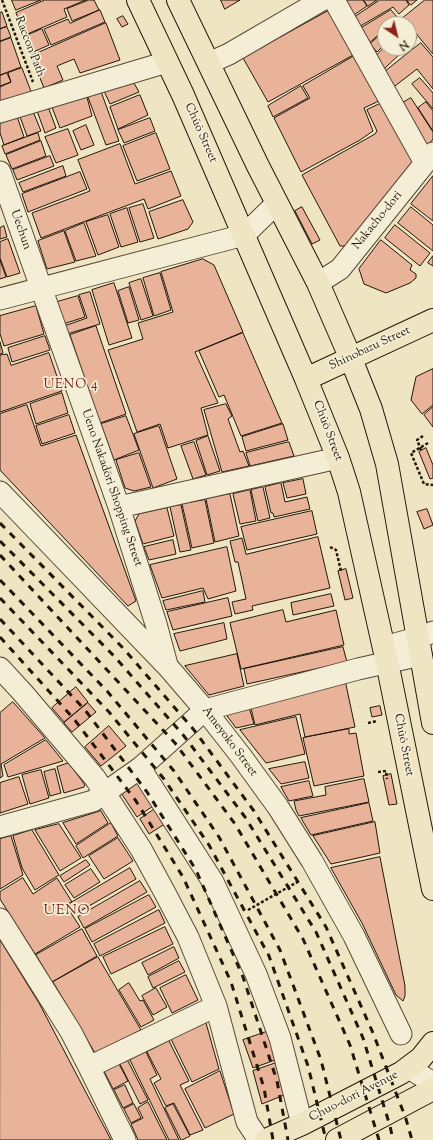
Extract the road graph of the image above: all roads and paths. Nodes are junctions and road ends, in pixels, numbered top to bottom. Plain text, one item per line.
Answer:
1 (2, 0) edge
2 (138, 0) edge
3 (178, 0) edge
4 (322, 0) edge
5 (334, 0) edge
6 (167, 62) junction
7 (209, 64) junction
8 (40, 100) junction
9 (0, 112) edge
10 (429, 158) edge
11 (0, 172) edge
12 (277, 203) junction
13 (244, 234) junction
14 (318, 283) junction
15 (40, 288) junction
16 (0, 299) edge
17 (433, 320) edge
18 (351, 359) junction
19 (306, 379) junction
20 (423, 436) dead end
21 (428, 444) dead end
22 (421, 449) junction
23 (338, 458) junction
24 (433, 485) edge
25 (0, 492) edge
26 (119, 506) junction
27 (330, 547) dead end
28 (341, 571) dead end
29 (424, 642) edge
30 (386, 654) junction
31 (168, 667) junction
32 (0, 668) edge
33 (205, 710) junction
34 (433, 723) edge
35 (140, 768) junction
36 (378, 772) dead end
37 (387, 779) dead end
38 (104, 793) junction
39 (0, 827) edge
40 (317, 871) junction
41 (433, 889) edge
42 (0, 919) edge
43 (231, 920) junction
44 (216, 1006) junction
45 (401, 1034) dead end
46 (433, 1043) edge
47 (89, 1066) junction
48 (409, 1068) junction
49 (433, 1083) edge
50 (433, 1089) edge
51 (302, 1124) junction
52 (126, 1140) edge
53 (259, 1140) edge
54 (266, 1140) edge
55 (337, 1140) edge

1 - 8 path, Raccon Path
2 - 6 main road, Chūō Street
3 - 7 main road
4 - 7 street
5 - 10 street
6 - 8 street
6 - 13 main road, Chūō Street
7 - 12 main road
8 - 9 street
10 - 14 street, Nakacho-dori
11 - 15 street, Uechun
12 - 13 street
12 - 14 main road
13 - 15 street
13 - 19 main road, Chūō Street
14 - 18 main road
15 - 16 street
15 - 26 street, Ueno Nakadōri Shopping Street
17 - 18 main road, Shinobazu Street
18 - 19 main road, Shinobazu Street
18 - 29 main road
19 - 23 main road, Chūō Street
20 - 22 path
21 - 22 path
22 - 24 path
23 - 26 street
23 - 30 main road, Chūō Street
25 - 31 street, Ameyoko Street
26 - 31 street, Ueno Nakadōri Shopping Street
27 - 28 path
29 - 30 street
29 - 34 main road
30 - 33 street
30 - 41 main road, Chūō Street
31 - 33 street, Ameyoko Street
32 - 38 street
33 - 35 street
33 - 40 street, Ameyoko Street
35 - 38 street
35 - 43 street
36 - 37 path
38 - 39 street
38 - 44 street
40 - 43 path
40 - 45 street, Ameyoko Street
42 - 47 street
43 - 51 street
44 - 47 street
44 - 53 street
46 - 48 main road, Chuo-dori Avenue
47 - 52 street
48 - 49 street
48 - 51 main road, Chuo-dori Avenue
50 - 55 main road
51 - 54 main road, Chuo-dori Avenue

